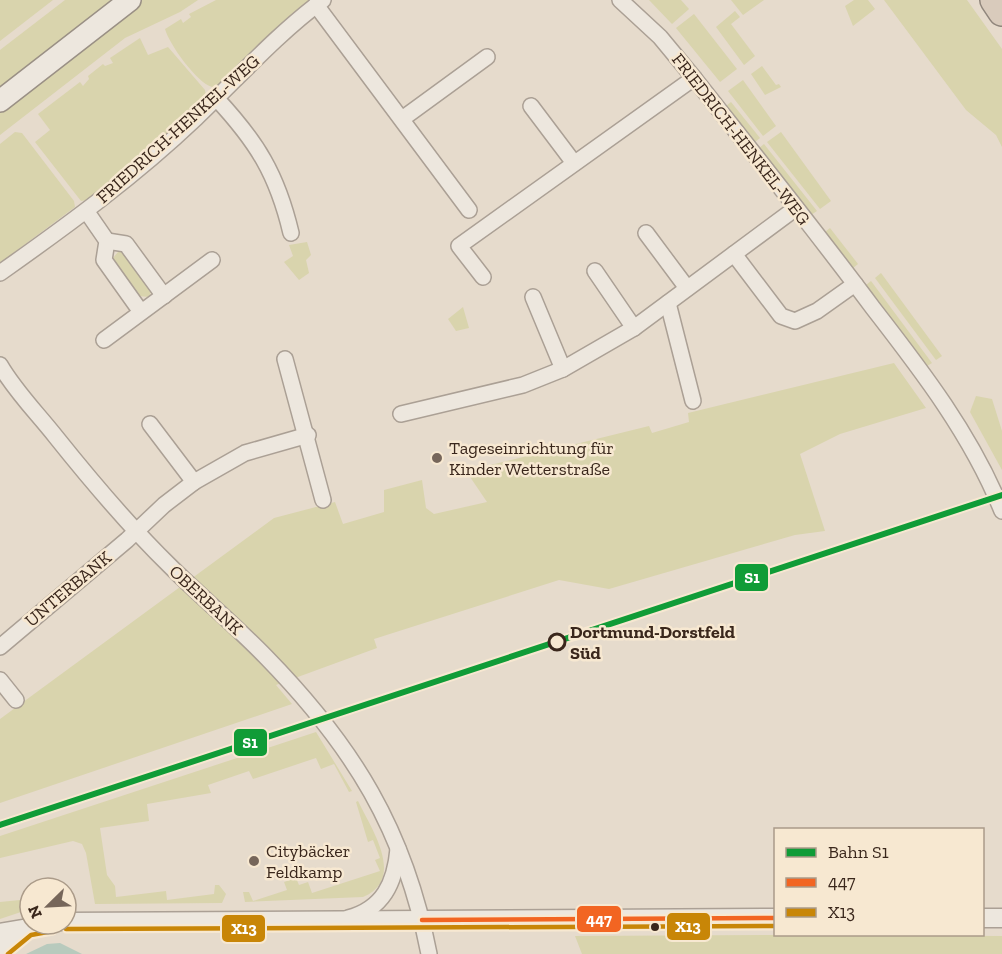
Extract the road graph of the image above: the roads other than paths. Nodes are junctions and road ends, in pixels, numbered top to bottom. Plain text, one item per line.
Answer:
1 (130, 0) edge
2 (620, 0) edge
3 (994, 0) edge
4 (319, 3) edge
5 (1002, 12) edge
6 (487, 57) dead end
7 (694, 78) junction
8 (216, 98) junction
9 (0, 101) edge
10 (531, 106) dead end
11 (402, 119) junction
12 (574, 163) junction
13 (796, 208) junction
14 (469, 210) dead end
15 (87, 212) junction
16 (291, 233) dead end
17 (646, 233) dead end
18 (107, 241) junction
19 (734, 254) junction
20 (212, 260) dead end
21 (595, 271) dead end
22 (0, 273) edge
23 (483, 277) dead end
24 (855, 284) junction
25 (687, 288) junction
26 (164, 296) junction
27 (533, 297) dead end
28 (668, 303) junction
29 (141, 312) junction
30 (634, 328) junction
31 (104, 340) dead end
32 (285, 359) dead end
33 (0, 365) edge
34 (563, 369) junction
35 (693, 401) dead end
36 (401, 414) dead end
37 (150, 424) dead end
38 (308, 435) junction
39 (194, 482) junction
40 (323, 500) dead end
41 (1002, 512) edge
42 (136, 532) junction
43 (0, 647) edge
44 (0, 680) edge
45 (16, 700) dead end
46 (398, 843) junction
47 (774, 918) edge
48 (984, 918) edge
49 (1002, 918) edge
50 (342, 919) junction
51 (422, 920) junction
52 (78, 922) edge
53 (18, 930) edge
54 (0, 933) edge
55 (18, 936) edge
56 (0, 951) edge
57 (429, 954) edge

1 - 9 main road
2 - 7 street, FRIEDRICH-HENKEL-WEG
3 - 5 highway
4 - 8 street, FRIEDRICH-HENKEL-WEG
4 - 11 street
6 - 11 street
7 - 12 street
7 - 13 street, FRIEDRICH-HENKEL-WEG
8 - 15 street, FRIEDRICH-HENKEL-WEG
8 - 16 street
10 - 12 street
11 - 14 street
12 - 23 street
13 - 19 street
13 - 24 street, FRIEDRICH-HENKEL-WEG
15 - 18 street
15 - 22 street, FRIEDRICH-HENKEL-WEG
17 - 25 street
18 - 26 street
18 - 29 street
19 - 24 street
19 - 25 street
20 - 26 street
21 - 30 street
24 - 41 street, FRIEDRICH-HENKEL-WEG
25 - 28 street
26 - 29 street
27 - 34 street
28 - 30 street
28 - 35 street
29 - 31 street
30 - 34 street
32 - 38 street
33 - 42 street, OBERBANK
34 - 36 street
37 - 39 street
38 - 39 street, UNTERBANK
38 - 40 street
39 - 42 street, UNTERBANK
42 - 43 street, UNTERBANK
42 - 46 street, OBERBANK
44 - 45 street
46 - 50 street
46 - 51 street, OBERBANK
47 - 51 street
48 - 49 street
50 - 51 street
50 - 52 street
51 - 57 street, OBERBANK
53 - 54 street
55 - 56 street

